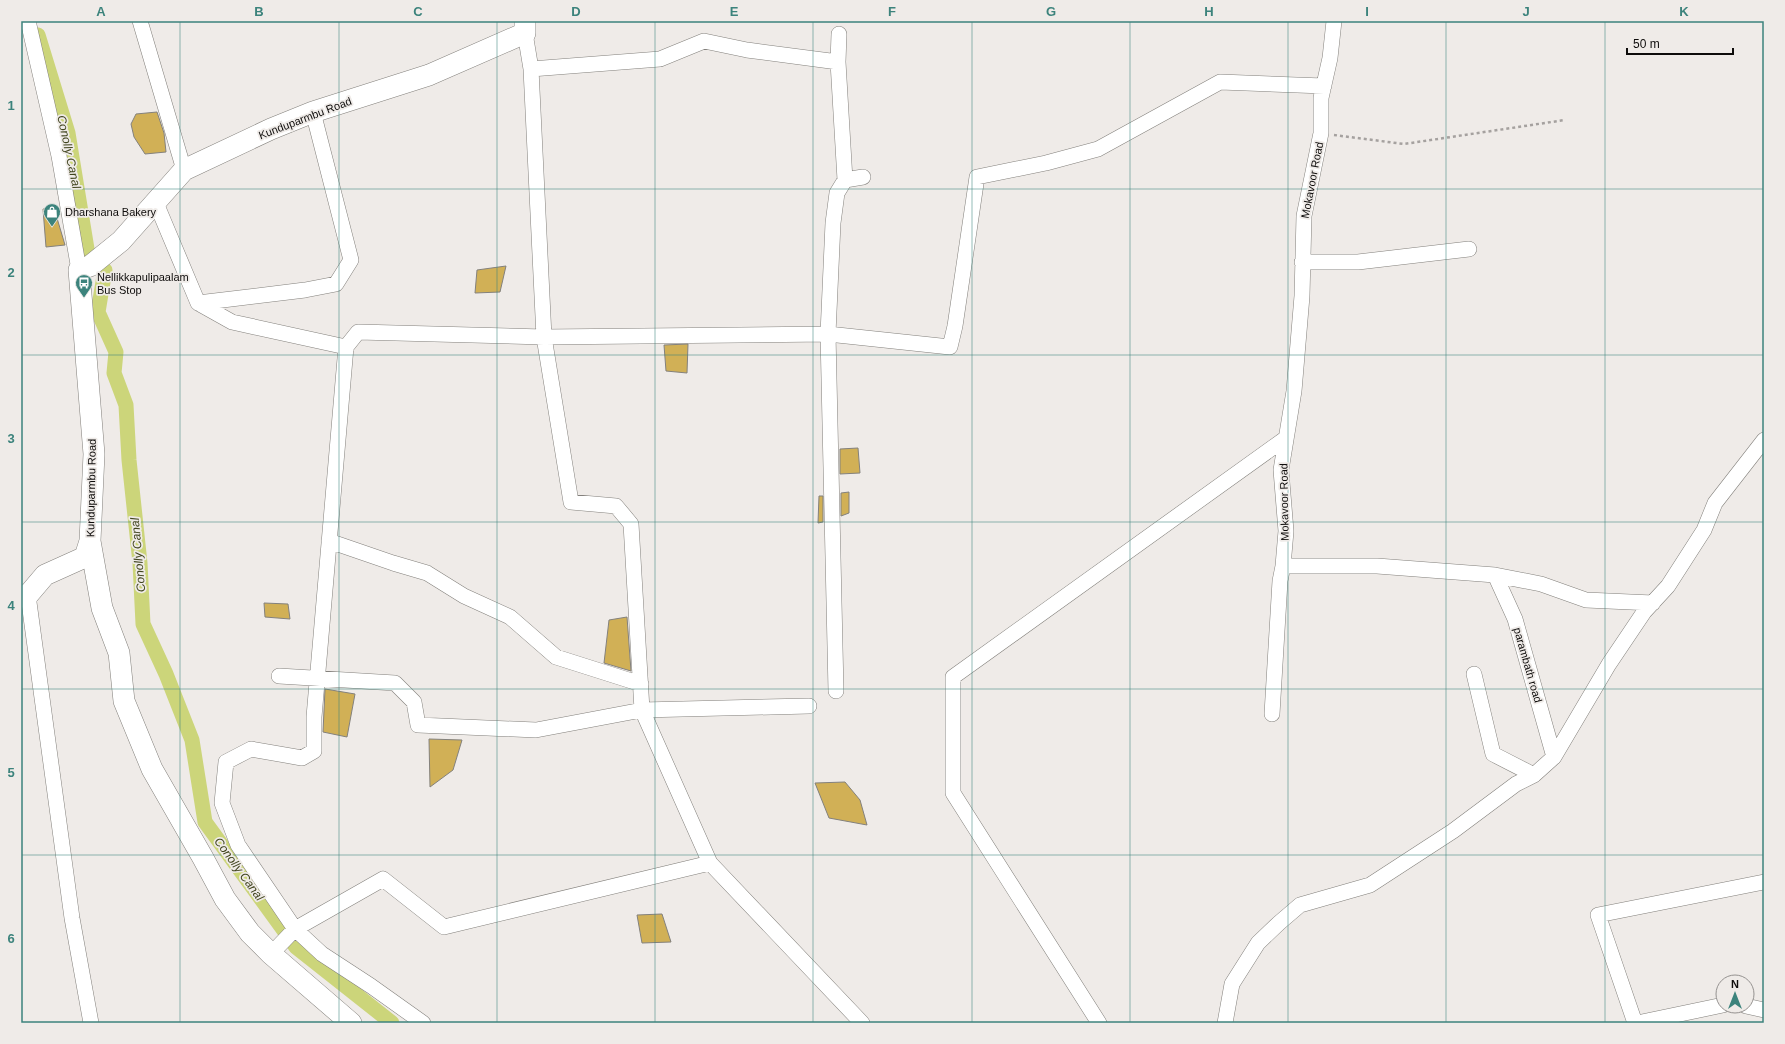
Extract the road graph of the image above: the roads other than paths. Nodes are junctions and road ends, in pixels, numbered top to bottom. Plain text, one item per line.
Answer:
1 (28, 21) edge
2 (140, 21) edge
3 (1334, 21) edge
4 (525, 27) edge
5 (839, 34) dead end
6 (838, 62) junction
7 (531, 69) junction
8 (1324, 86) junction
9 (313, 112) junction
10 (184, 170) junction
11 (863, 177) dead end
12 (845, 180) junction
13 (156, 203) junction
14 (1469, 249) dead end
15 (1302, 262) junction
16 (91, 263) junction
17 (198, 303) junction
18 (828, 334) junction
19 (544, 337) junction
20 (346, 347) junction
21 (1286, 438) junction
22 (1764, 440) edge
23 (90, 541) junction
24 (329, 541) junction
25 (1283, 566) junction
26 (1495, 575) junction
27 (24, 595) edge
28 (1653, 603) junction
29 (1474, 674) dead end
30 (279, 676) dead end
31 (318, 678) junction
32 (641, 684) junction
33 (836, 691) dead end
34 (809, 706) dead end
35 (642, 710) junction
36 (1272, 714) dead end
37 (1554, 757) junction
38 (1534, 775) junction
39 (710, 863) junction
40 (1764, 882) edge
41 (295, 929) junction
42 (271, 954) junction
43 (1715, 1007) edge
44 (91, 1023) edge
45 (350, 1023) edge
46 (423, 1023) edge
47 (862, 1023) edge
48 (1099, 1023) edge
49 (1225, 1023) edge
50 (1636, 1023) edge

1 - 16 street
2 - 10 street
3 - 8 street, Mokavoor Road
4 - 7 street
4 - 9 main road, Kunduparmbu Road
5 - 6 street
6 - 7 street
6 - 12 street
7 - 19 street
8 - 15 street, Mokavoor Road
8 - 18 street
9 - 10 main road, Kunduparmbu Road
9 - 17 street
10 - 13 main road, Kunduparmbu Road
11 - 12 street
12 - 18 street
13 - 16 main road, Kunduparmbu Road
13 - 17 street
14 - 15 street
15 - 21 street, Mokavoor Road
16 - 23 main road, Kunduparmbu Road
17 - 20 street
18 - 19 street
18 - 33 street
19 - 20 street
19 - 32 street
20 - 24 street
21 - 25 street, Mokavoor Road
21 - 48 street
22 - 28 street
23 - 27 main road, Kunduparmbu Road
23 - 42 main road
24 - 31 street
24 - 32 street
25 - 26 street
25 - 36 street, Mokavoor Road
26 - 28 street
26 - 37 street, parambath road
27 - 44 street
28 - 37 street
29 - 38 street
30 - 31 street
31 - 35 street
31 - 41 street
32 - 35 street
34 - 35 street
35 - 39 street
37 - 38 street
38 - 49 street
39 - 41 street
39 - 47 street
40 - 50 street
41 - 42 street
41 - 46 street
42 - 45 main road
43 - 50 street

